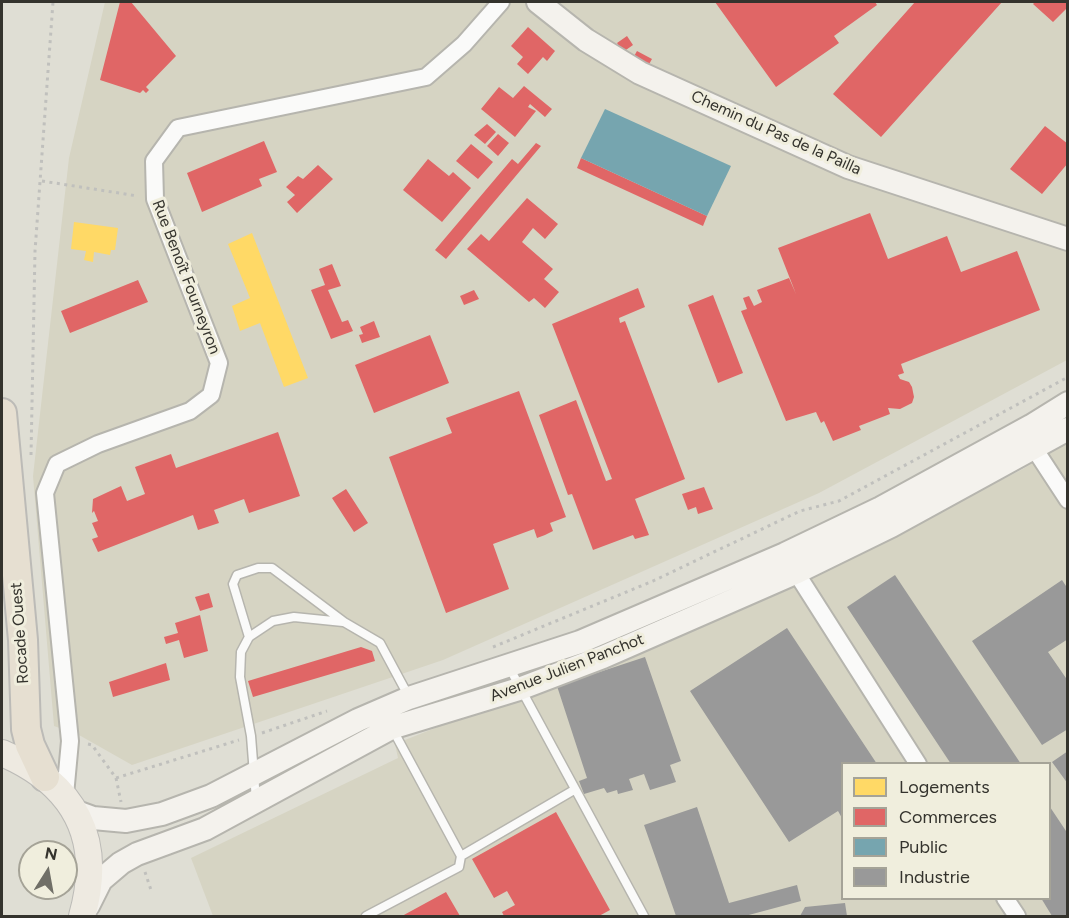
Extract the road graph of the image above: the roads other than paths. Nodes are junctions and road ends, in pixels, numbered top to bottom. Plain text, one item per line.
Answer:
1 (501, 2) edge
2 (538, 2) edge
3 (1068, 239) edge
4 (1068, 403) edge
5 (2, 413) edge
6 (1068, 429) edge
7 (1029, 440) junction
8 (1068, 500) edge
9 (790, 564) junction
10 (344, 622) junction
11 (249, 636) junction
12 (509, 667) junction
13 (464, 678) junction
14 (519, 689) junction
15 (410, 698) junction
16 (383, 726) junction
17 (364, 729) dead end
18 (328, 752) junction
19 (2, 753) edge
20 (917, 762) edge
21 (255, 775) junction
22 (574, 789) junction
23 (61, 795) junction
24 (256, 803) junction
25 (461, 856) junction
26 (1006, 900) edge
27 (82, 916) edge
28 (366, 916) edge
29 (644, 916) edge
30 (1017, 916) edge

1 - 23 street, Rue Benoît Fourneyron
2 - 3 main road, Chemin du Pas de la Pailla
4 - 7 main road, Avenue Julien Panchot
5 - 23 highway, Rocade Ouest
6 - 7 main road, Avenue Julien Panchot
7 - 8 street
7 - 9 main road, Avenue Julien Panchot
9 - 12 main road, Avenue Julien Panchot
9 - 14 main road, Avenue Julien Panchot
9 - 20 street
10 - 11 lane
10 - 11 lane
10 - 15 lane
11 - 21 lane
12 - 13 main road, Avenue Julien Panchot
12 - 14 lane
13 - 15 main road, Avenue Julien Panchot
13 - 16 lane
14 - 16 main road, Avenue Julien Panchot
14 - 22 lane
15 - 16 lane
15 - 21 main road, Avenue Julien Panchot
16 - 18 main road, Avenue Julien Panchot
16 - 25 lane
17 - 18 lane
18 - 24 main road, Avenue Julien Panchot
19 - 23 main road
21 - 23 main road, Avenue Julien Panchot
21 - 24 lane
22 - 25 lane
22 - 29 lane
23 - 27 main road
24 - 27 main road, Avenue Julien Panchot
25 - 28 lane
26 - 30 street

